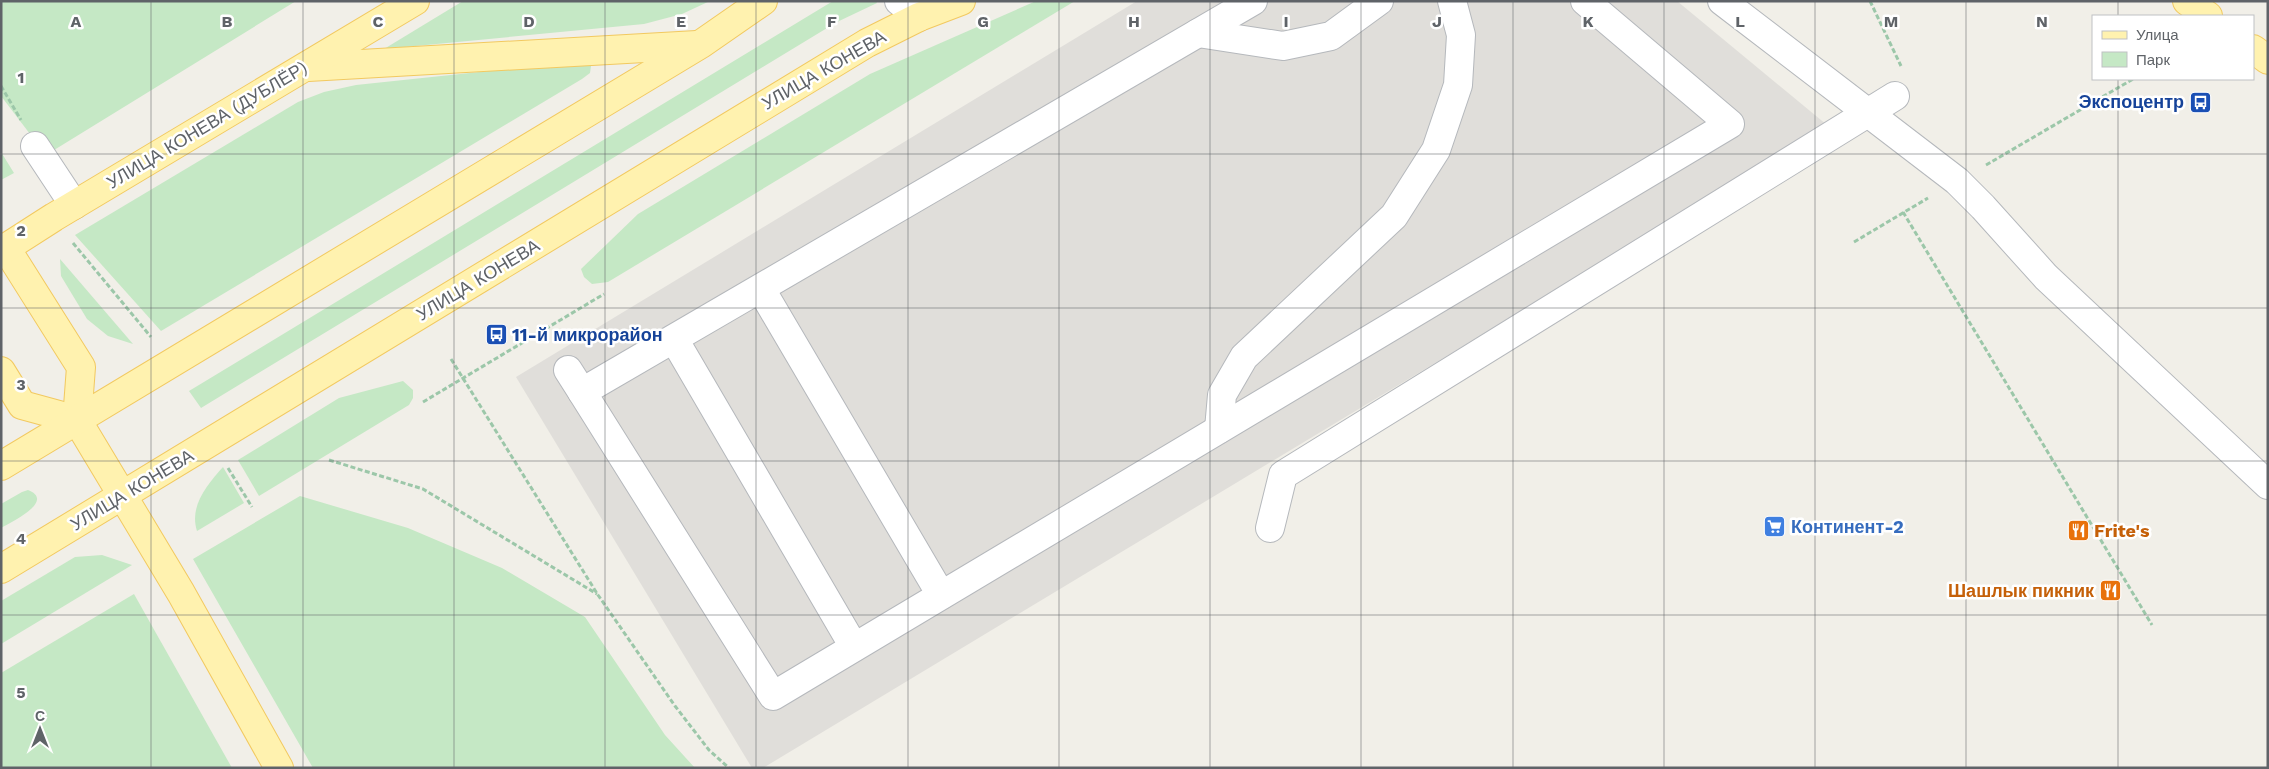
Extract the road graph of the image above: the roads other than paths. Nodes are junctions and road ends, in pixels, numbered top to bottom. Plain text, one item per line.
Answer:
1 (415, 1) edge
2 (763, 1) edge
3 (961, 1) edge
4 (1253, 1) edge
5 (1379, 1) edge
6 (1452, 1) edge
7 (1585, 1) edge
8 (1722, 1) edge
9 (2187, 1) edge
10 (909, 9) edge
11 (2207, 15) edge
12 (1198, 33) junction
13 (701, 44) junction
14 (2254, 50) edge
15 (2268, 60) edge
16 (304, 68) junction
17 (1895, 96) dead end
18 (1870, 114) junction
19 (35, 146) road end
20 (74, 205) junction
21 (4, 249) edge
22 (760, 289) junction
23 (674, 339) junction
24 (1, 371) edge
25 (77, 420) junction
26 (1219, 429) junction
27 (1, 466) edge
28 (2268, 485) edge
29 (121, 497) junction
30 (1270, 528) dead end
31 (1, 569) edge
32 (940, 595) junction
33 (854, 647) junction
34 (279, 768) edge

1 - 16 main road, УЛИЦА КОНЕВА (ДУБЛЁР)
2 - 13 main road
3 - 10 main road, УЛИЦА КОНЕВА
4 - 12 street
5 - 12 street
6 - 26 street
7 - 26 street
8 - 18 street
9 - 11 main road
10 - 29 main road, УЛИЦА КОНЕВА
12 - 22 street
13 - 16 main road
13 - 25 main road
14 - 15 main road
16 - 20 main road, УЛИЦА КОНЕВА (ДУБЛЁР)
17 - 18 street
18 - 28 street
18 - 30 street
19 - 20 street
20 - 21 main road, УЛИЦА КОНЕВА (ДУБЛЁР)
21 - 25 main road
22 - 23 street
22 - 32 street
23 - 33 street
23 - 33 street
24 - 25 main road
25 - 27 main road
25 - 29 main road
26 - 32 street
29 - 31 main road, УЛИЦА КОНЕВА
29 - 34 main road
32 - 33 street

